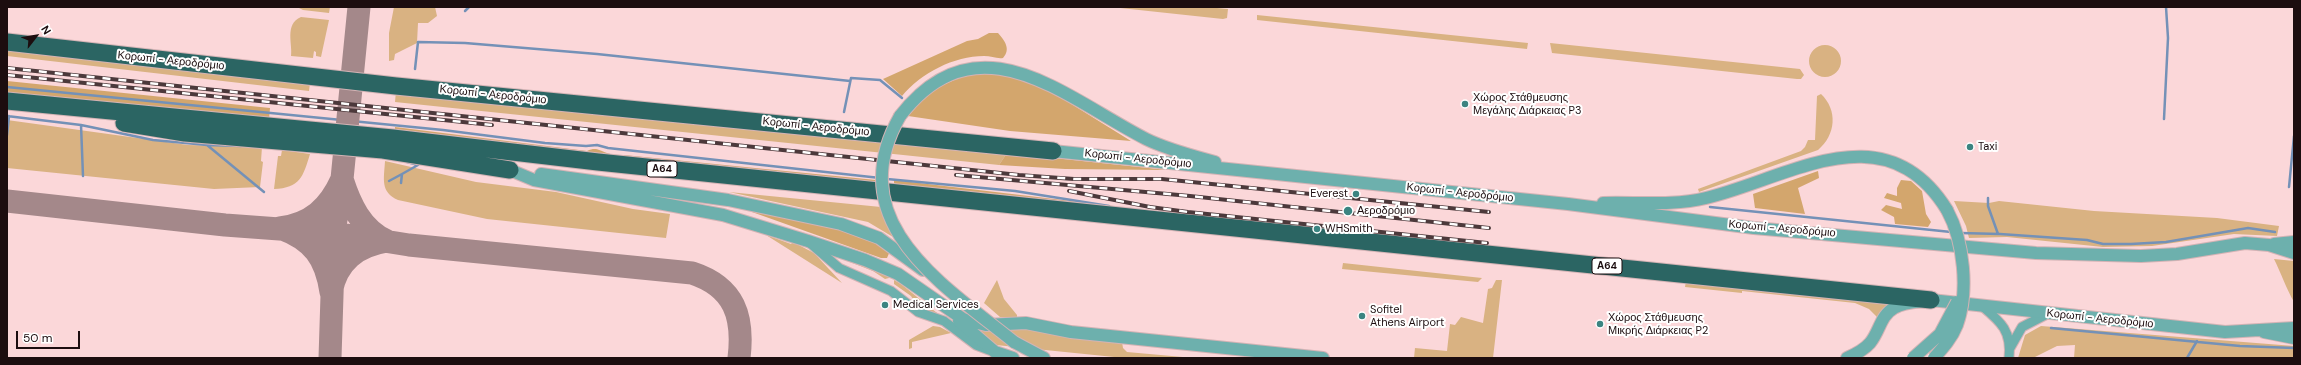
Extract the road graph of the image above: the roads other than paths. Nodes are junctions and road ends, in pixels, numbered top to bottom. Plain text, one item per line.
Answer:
1 (7, 42) edge
2 (7, 102) edge
3 (42, 105) junction
4 (1053, 151) joint
5 (510, 170) junction
6 (1257, 171) junction
7 (1568, 204) junction
8 (808, 240) junction
9 (2294, 242) edge
10 (2269, 245) junction
11 (2294, 252) edge
12 (1962, 277) junction
13 (956, 296) junction
14 (1931, 300) junction
15 (942, 306) junction
16 (1982, 306) junction
17 (2049, 313) junction
18 (2294, 328) edge
19 (2260, 330) junction
20 (2294, 338) edge
21 (2010, 348) junction
22 (995, 352) junction
23 (1013, 358) edge
24 (1044, 358) edge
25 (1323, 358) edge
26 (1847, 358) edge
27 (1913, 358) edge
28 (1934, 358) edge
29 (2009, 358) edge

1 - 4 highway, Κορωπί - Αεροδρόμιο
2 - 3 highway, Κορωπί - Αεροδρόμιο / Α64
3 - 5 highway
3 - 14 highway, Κορωπί - Αεροδρόμιο / Α64
4 - 6 street, Κορωπί - Αεροδρόμιο
5 - 8 street
5 - 13 street, bridge
6 - 7 street, Κορωπί - Αεροδρόμιο
6 - 13 street, bridge
7 - 10 street, Κορωπί - Αεροδρόμιο
7 - 12 street, bridge
8 - 15 street
8 - 22 street
9 - 10 street
10 - 11 street
12 - 27 street, bridge
12 - 28 street, bridge
13 - 24 street, bridge
14 - 16 street, Κορωπί - Αεροδρόμιο
14 - 26 street
15 - 22 street
15 - 25 street
16 - 17 street, Κορωπί - Αεροδρόμιο
16 - 21 street
17 - 19 street, Κορωπί - Αεροδρόμιο
17 - 21 street
18 - 19 street, Κορωπί - Αεροδρόμιο
19 - 20 street
21 - 29 street
22 - 23 street

